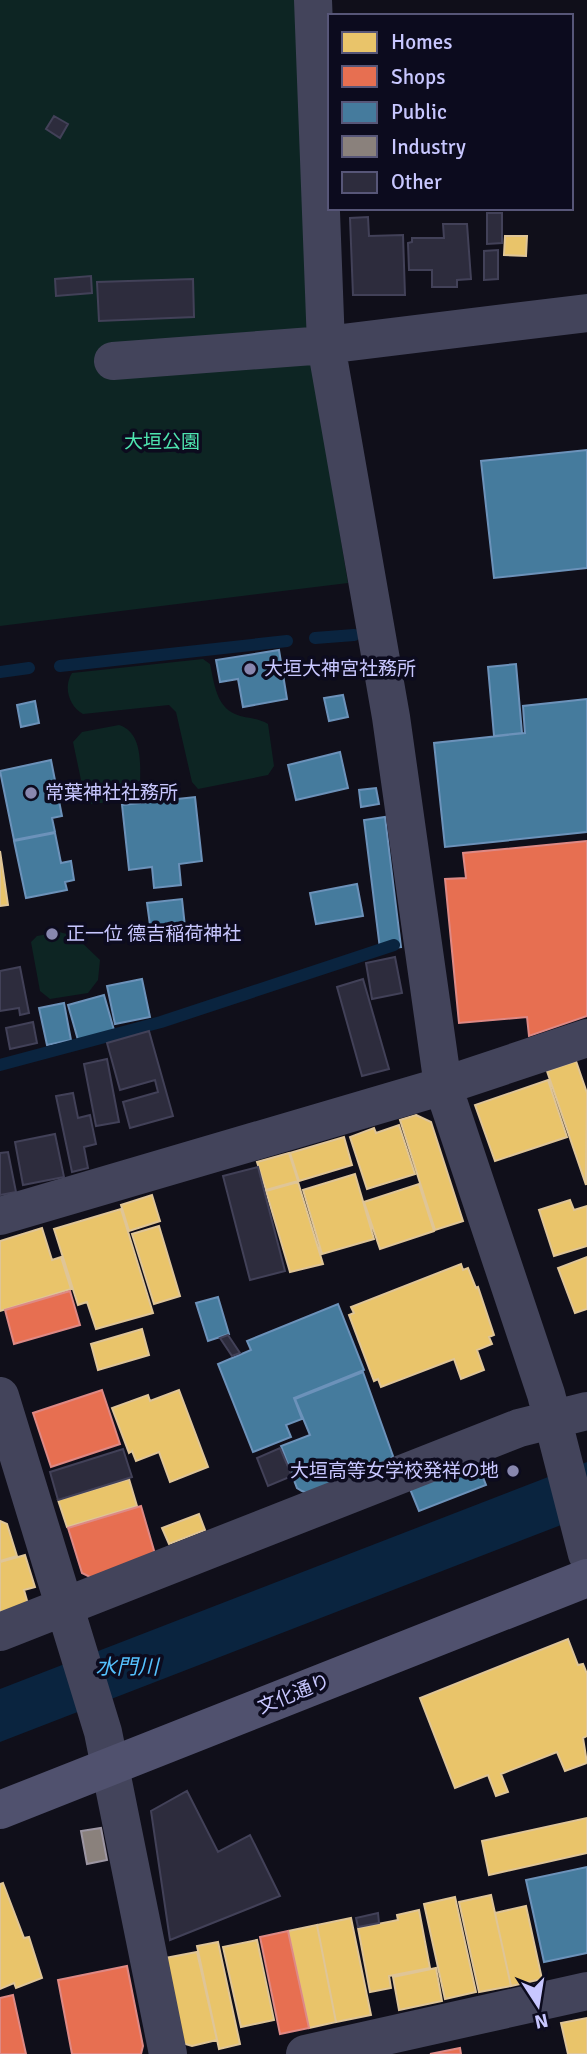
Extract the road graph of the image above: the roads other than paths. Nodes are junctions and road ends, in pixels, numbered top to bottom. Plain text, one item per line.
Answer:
1 (313, 0) edge
2 (587, 313) edge
3 (326, 345) junction
4 (113, 361) dead end
5 (587, 1038) edge
6 (443, 1086) junction
7 (0, 1216) edge
8 (0, 1396) edge
9 (569, 1415) edge
10 (15, 1495) edge
11 (583, 1544) edge
12 (587, 1577) edge
13 (66, 1607) junction
14 (0, 1632) edge
15 (110, 1768) junction
16 (0, 1810) edge
17 (587, 1991) edge
18 (168, 2054) edge
19 (305, 2054) edge

1 - 3 street
2 - 3 street
3 - 4 street
3 - 6 street
5 - 6 street
6 - 7 street
6 - 9 street
8 - 10 street
9 - 11 street
9 - 13 street
10 - 13 street
12 - 15 street, 文化通り
13 - 14 street
13 - 15 street
15 - 16 street, 文化通り
15 - 18 street
17 - 19 street

